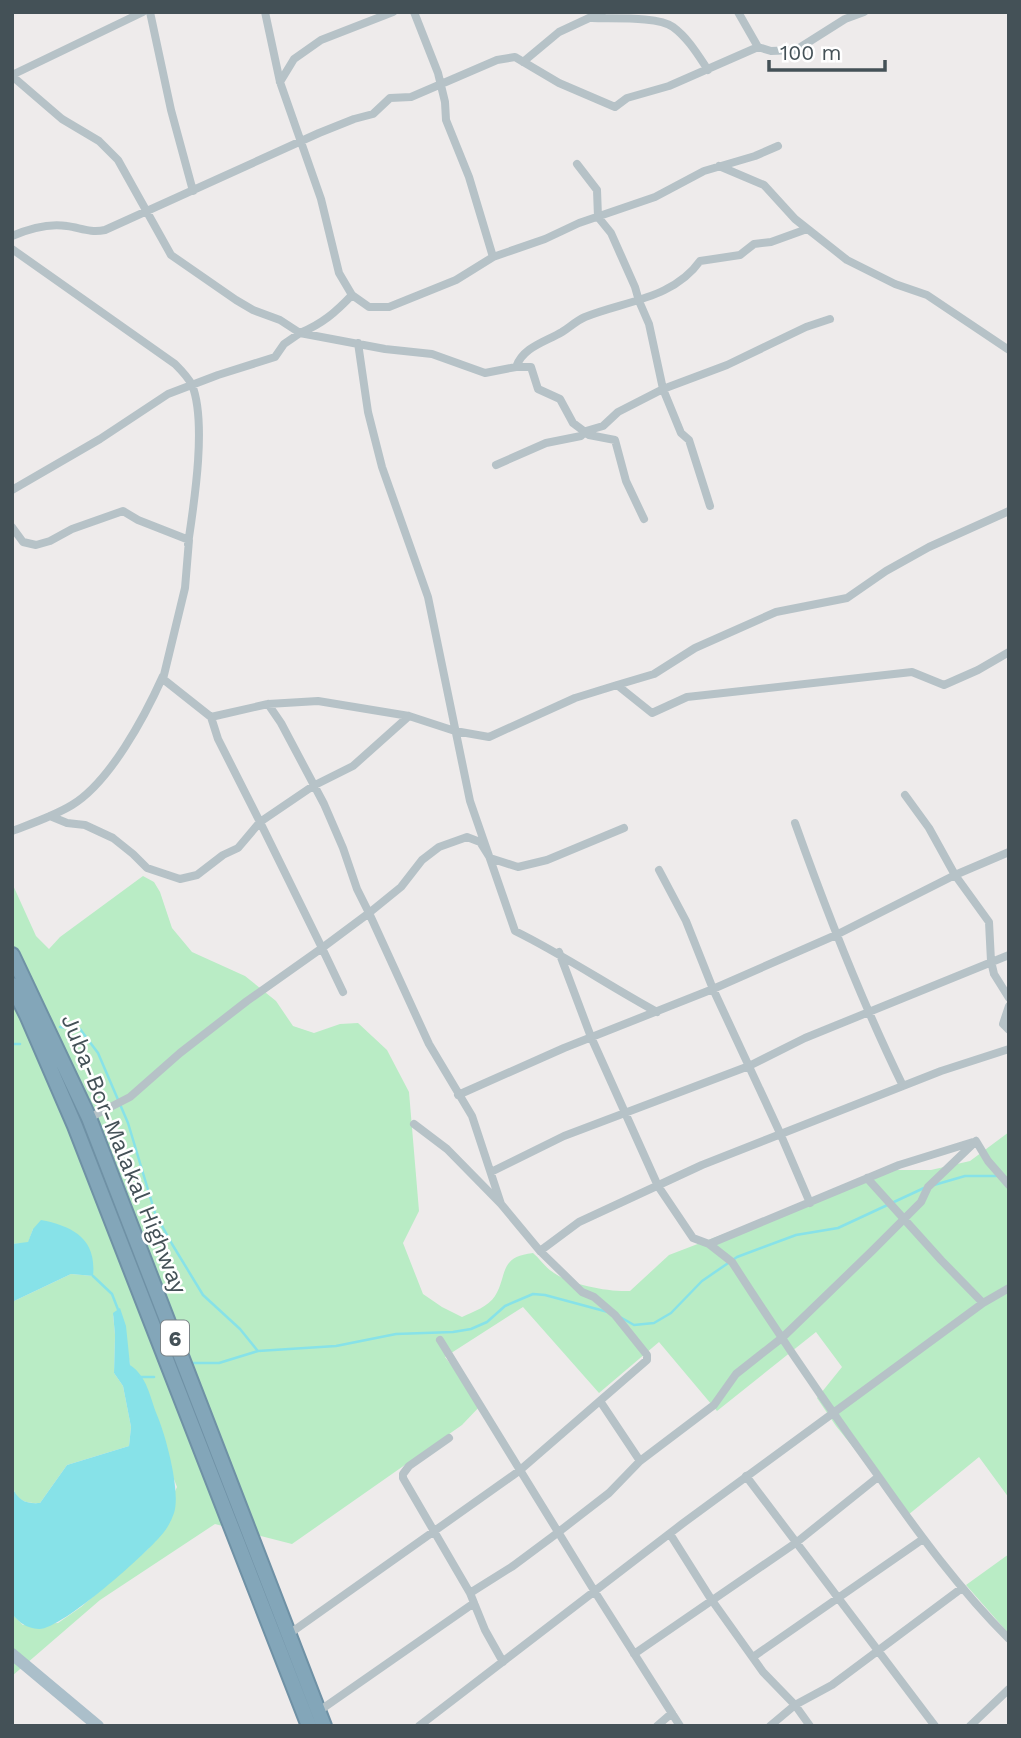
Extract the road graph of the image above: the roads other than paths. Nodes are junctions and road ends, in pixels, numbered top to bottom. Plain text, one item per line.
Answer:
1 (143, 12) edge
2 (150, 12) edge
3 (265, 12) edge
4 (393, 12) edge
5 (414, 12) edge
6 (602, 12) edge
7 (738, 12) edge
8 (864, 12) edge
9 (592, 18) junction
10 (758, 47) junction
11 (523, 62) junction
12 (708, 70) junction
13 (12, 76) edge
14 (280, 82) junction
15 (441, 83) junction
16 (301, 143) junction
17 (778, 146) dead end
18 (578, 164) dead end
19 (719, 166) junction
20 (193, 191) junction
21 (147, 212) junction
22 (598, 217) junction
23 (807, 229) junction
24 (12, 236) edge
25 (12, 249) edge
26 (493, 257) junction
27 (352, 295) junction
28 (639, 301) junction
29 (830, 320) dead end
30 (300, 332) junction
31 (358, 342) junction
32 (1009, 350) edge
33 (516, 367) junction
34 (191, 384) junction
35 (663, 388) junction
36 (586, 431) junction
37 (496, 465) dead end
38 (12, 490) edge
39 (710, 506) dead end
40 (1009, 511) edge
41 (644, 519) dead end
42 (12, 527) edge
43 (189, 540) junction
44 (1009, 652) edge
45 (617, 685) junction
46 (268, 704) junction
47 (409, 716) junction
48 (211, 717) junction
49 (455, 732) junction
50 (313, 786) junction
51 (905, 795) dead end
52 (50, 816) junction
53 (260, 822) junction
54 (795, 823) dead end
55 (624, 828) dead end
56 (12, 831) edge
57 (1009, 852) edge
58 (491, 858) junction
59 (659, 870) dead end
60 (955, 875) junction
61 (369, 913) junction
62 (836, 935) junction
63 (322, 948) junction
64 (559, 952) junction
65 (12, 955) edge
66 (1009, 955) edge
67 (991, 961) junction
68 (12, 985) edge
69 (713, 989) junction
70 (343, 992) dead end
71 (1009, 998) edge
72 (1009, 1006) edge
73 (657, 1012) junction
74 (867, 1012) junction
75 (1009, 1030) edge
76 (591, 1037) junction
77 (1009, 1049) edge
78 (749, 1066) junction
79 (903, 1086) junction
80 (458, 1095) junction
81 (626, 1112) junction
82 (89, 1118) junction
83 (414, 1124) dead end
84 (780, 1133) junction
85 (976, 1141) junction
86 (491, 1172) junction
87 (867, 1178) junction
88 (1009, 1185) edge
89 (658, 1186) junction
90 (810, 1203) junction
91 (501, 1204) junction
92 (903, 1220) junction
93 (709, 1244) junction
94 (540, 1251) junction
95 (1009, 1288) edge
96 (984, 1303) junction
97 (783, 1337) junction
98 (440, 1340) dead end
99 (600, 1401) junction
100 (834, 1414) junction
101 (449, 1438) dead end
102 (640, 1461) junction
103 (519, 1471) junction
104 (746, 1476) junction
105 (878, 1476) junction
106 (435, 1530) junction
107 (559, 1532) junction
108 (670, 1534) junction
109 (923, 1539) junction
110 (797, 1542) junction
111 (962, 1588) junction
112 (470, 1592) junction
113 (595, 1592) junction
114 (837, 1598) junction
115 (711, 1599) junction
116 (474, 1603) junction
117 (289, 1634) junction
118 (1009, 1639) edge
119 (878, 1650) junction
120 (12, 1654) edge
121 (634, 1654) junction
122 (753, 1657) junction
123 (503, 1662) junction
124 (1009, 1689) edge
125 (795, 1705) junction
126 (318, 1711) junction
127 (672, 1713) junction
128 (98, 1726) edge
129 (309, 1726) edge
130 (324, 1726) edge
131 (419, 1726) edge
132 (657, 1726) edge
133 (680, 1726) edge
134 (770, 1726) edge
135 (810, 1726) edge
136 (935, 1726) edge
137 (970, 1726) edge

1 - 13 street
2 - 20 street
3 - 14 street
4 - 14 street
5 - 15 street
6 - 9 street
7 - 10 street
8 - 10 street
9 - 11 street
9 - 12 street
10 - 12 street
11 - 12 street
11 - 15 street
13 - 21 street
14 - 16 street
15 - 16 street
15 - 26 street
16 - 20 street
16 - 27 street
17 - 19 street
18 - 22 street
19 - 22 street
19 - 23 street
20 - 21 street
21 - 24 street
21 - 30 street
22 - 26 street
22 - 28 street
23 - 28 street
23 - 32 street
25 - 34 street
26 - 27 street
27 - 30 street
28 - 33 street
28 - 35 street
29 - 35 street
30 - 31 street
30 - 34 street
31 - 33 street
31 - 49 street
33 - 36 street
34 - 38 street
34 - 43 street
35 - 36 street
35 - 39 street
36 - 37 street
36 - 41 street
40 - 45 street
42 - 43 street
43 - 48 street
43 - 52 street
44 - 45 street
45 - 49 street
46 - 47 street
46 - 48 street
46 - 50 street
47 - 49 street
47 - 50 street
48 - 53 street
49 - 58 street
50 - 53 street
50 - 61 street
51 - 60 street
52 - 53 street
52 - 56 street
53 - 63 street
54 - 62 street
55 - 58 street
57 - 60 street
58 - 61 street
58 - 64 street
59 - 69 street
60 - 62 street
60 - 67 street
61 - 63 street
61 - 80 street
62 - 69 street
62 - 74 street
63 - 70 street
63 - 82 street
64 - 73 street
64 - 76 street
65 - 82 highway, Juba-Bor-Malakal Highway / 6
66 - 67 street
67 - 71 street
67 - 74 street
68 - 129 highway, Juba-Bor-Malakal Highway / 6
69 - 73 street
69 - 78 street
72 - 75 street
73 - 76 street
74 - 78 street
74 - 79 street
76 - 80 street
76 - 81 street
77 - 79 street
78 - 81 street
78 - 84 street
79 - 84 street
80 - 86 street
81 - 86 street
81 - 89 street
82 - 117 highway, Juba-Bor-Malakal Highway / 6
83 - 91 street
84 - 89 street
84 - 90 street
85 - 87 street
85 - 88 street
85 - 92 street
86 - 91 street
87 - 90 street
87 - 92 street
89 - 93 street
89 - 94 street
90 - 93 street
91 - 94 street
92 - 96 street
92 - 97 street
93 - 97 street
94 - 99 street
95 - 96 street
96 - 100 street
97 - 100 street
97 - 102 street
98 - 103 street
99 - 102 street
99 - 103 street
100 - 104 street
100 - 105 street
101 - 106 street
102 - 107 street
103 - 106 street
103 - 107 street
104 - 108 street
104 - 110 street
105 - 109 street
105 - 110 street
106 - 112 street
106 - 117 street
107 - 112 street
107 - 113 street
108 - 113 street
108 - 115 street
109 - 111 street
109 - 114 street
110 - 114 street
110 - 115 street
111 - 118 street
111 - 119 street
112 - 116 street
113 - 121 street
113 - 123 street
114 - 119 street
114 - 122 street
115 - 121 street
115 - 122 street
116 - 123 street
116 - 126 street
117 - 126 highway, Juba-Bor-Malakal Highway / 6
119 - 125 street
119 - 136 street
120 - 128 main road
121 - 127 street
122 - 125 street
123 - 131 street
124 - 137 street
125 - 134 street
125 - 135 street
126 - 130 highway, Juba-Bor-Malakal Highway / 6
127 - 132 street
127 - 133 street

